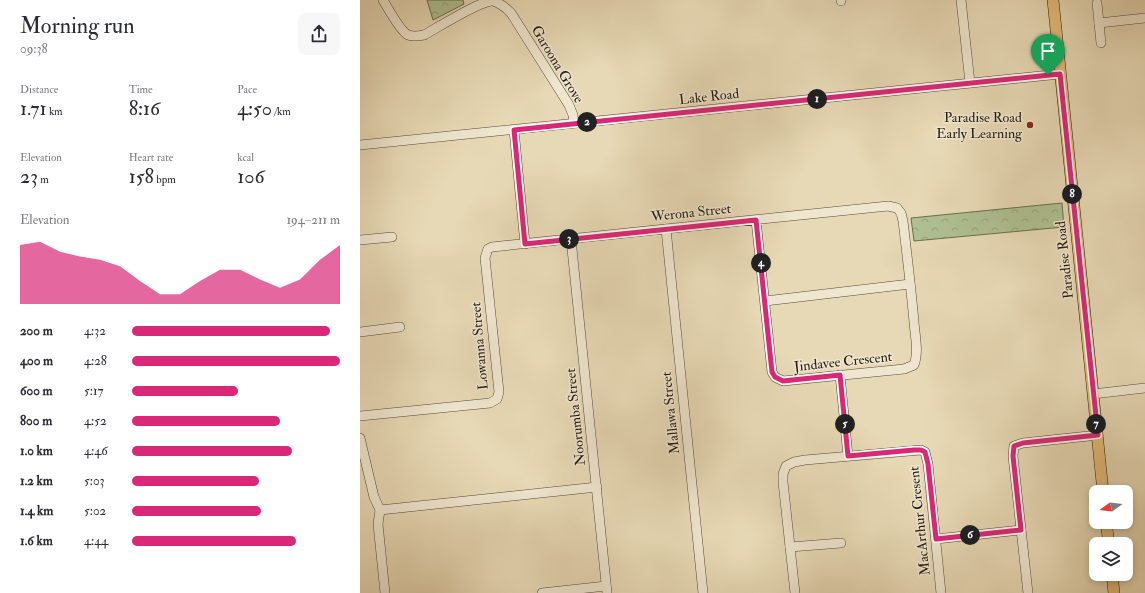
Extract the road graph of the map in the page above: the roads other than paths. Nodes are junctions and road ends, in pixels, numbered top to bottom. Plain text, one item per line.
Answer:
1 (383, 0) edge
2 (962, 0) edge
3 (1053, 0) edge
4 (1097, 4) dead end
5 (1145, 18) edge
6 (1099, 23) junction
7 (1101, 43) dead end
8 (1060, 74) junction
9 (970, 83) junction
10 (574, 123) junction
11 (514, 130) junction
12 (360, 145) edge
13 (897, 208) joint
14 (756, 220) junction
15 (666, 229) junction
16 (392, 237) dead end
17 (572, 239) junction
18 (360, 240) edge
19 (525, 244) junction
20 (488, 249) joint
21 (910, 284) junction
22 (765, 301) junction
23 (400, 327) dead end
24 (360, 332) edge
25 (840, 375) junction
26 (1145, 388) edge
27 (1093, 394) junction
28 (360, 416) edge
29 (1098, 435) junction
30 (360, 438) edge
31 (848, 456) junction
32 (1103, 485) edge
33 (596, 488) junction
34 (380, 510) junction
35 (1021, 530) junction
36 (936, 539) junction
37 (841, 543) dead end
38 (790, 547) junction
39 (1113, 581) edge
40 (607, 590) edge
41 (385, 593) edge
42 (542, 593) edge
43 (703, 593) edge
44 (795, 593) edge
45 (941, 593) edge
46 (1028, 593) edge
47 (1114, 593) edge

1 - 10 street, Garoona Grove
2 - 9 street
3 - 8 main road, Paradise Road
4 - 6 street
5 - 6 street
6 - 7 street
8 - 9 street, Lake Road
8 - 27 main road, Paradise Road
9 - 10 street, Lake Road
10 - 11 street, Lake Road
11 - 12 street, Lake Road
11 - 19 street
13 - 14 street, Werona Street
13 - 21 street, Jindavee Crescent
14 - 15 street, Werona Street
14 - 22 street, Jindavee Crescent
15 - 17 street, Werona Street
15 - 43 street, Mallawa Street
16 - 18 street
17 - 19 street, Werona Street
17 - 33 street, Noorumba Street
19 - 20 street, Werona Street
20 - 28 street, Lowanna Street
21 - 22 street
21 - 25 street, Jindavee Crescent
22 - 25 street, Jindavee Crescent
23 - 24 street
25 - 31 street
26 - 27 street
27 - 29 main road, Paradise Road
29 - 32 main road, Paradise Road
29 - 35 street
30 - 34 street
31 - 36 street, MacArthur Cresent
31 - 38 street, MacArthur Cresent
33 - 34 street
33 - 40 street, Noorumba Street
34 - 41 street
35 - 36 street
35 - 46 street
36 - 45 street, MacArthur Cresent
37 - 38 street
38 - 44 street, MacArthur Cresent
39 - 47 main road
40 - 42 street

